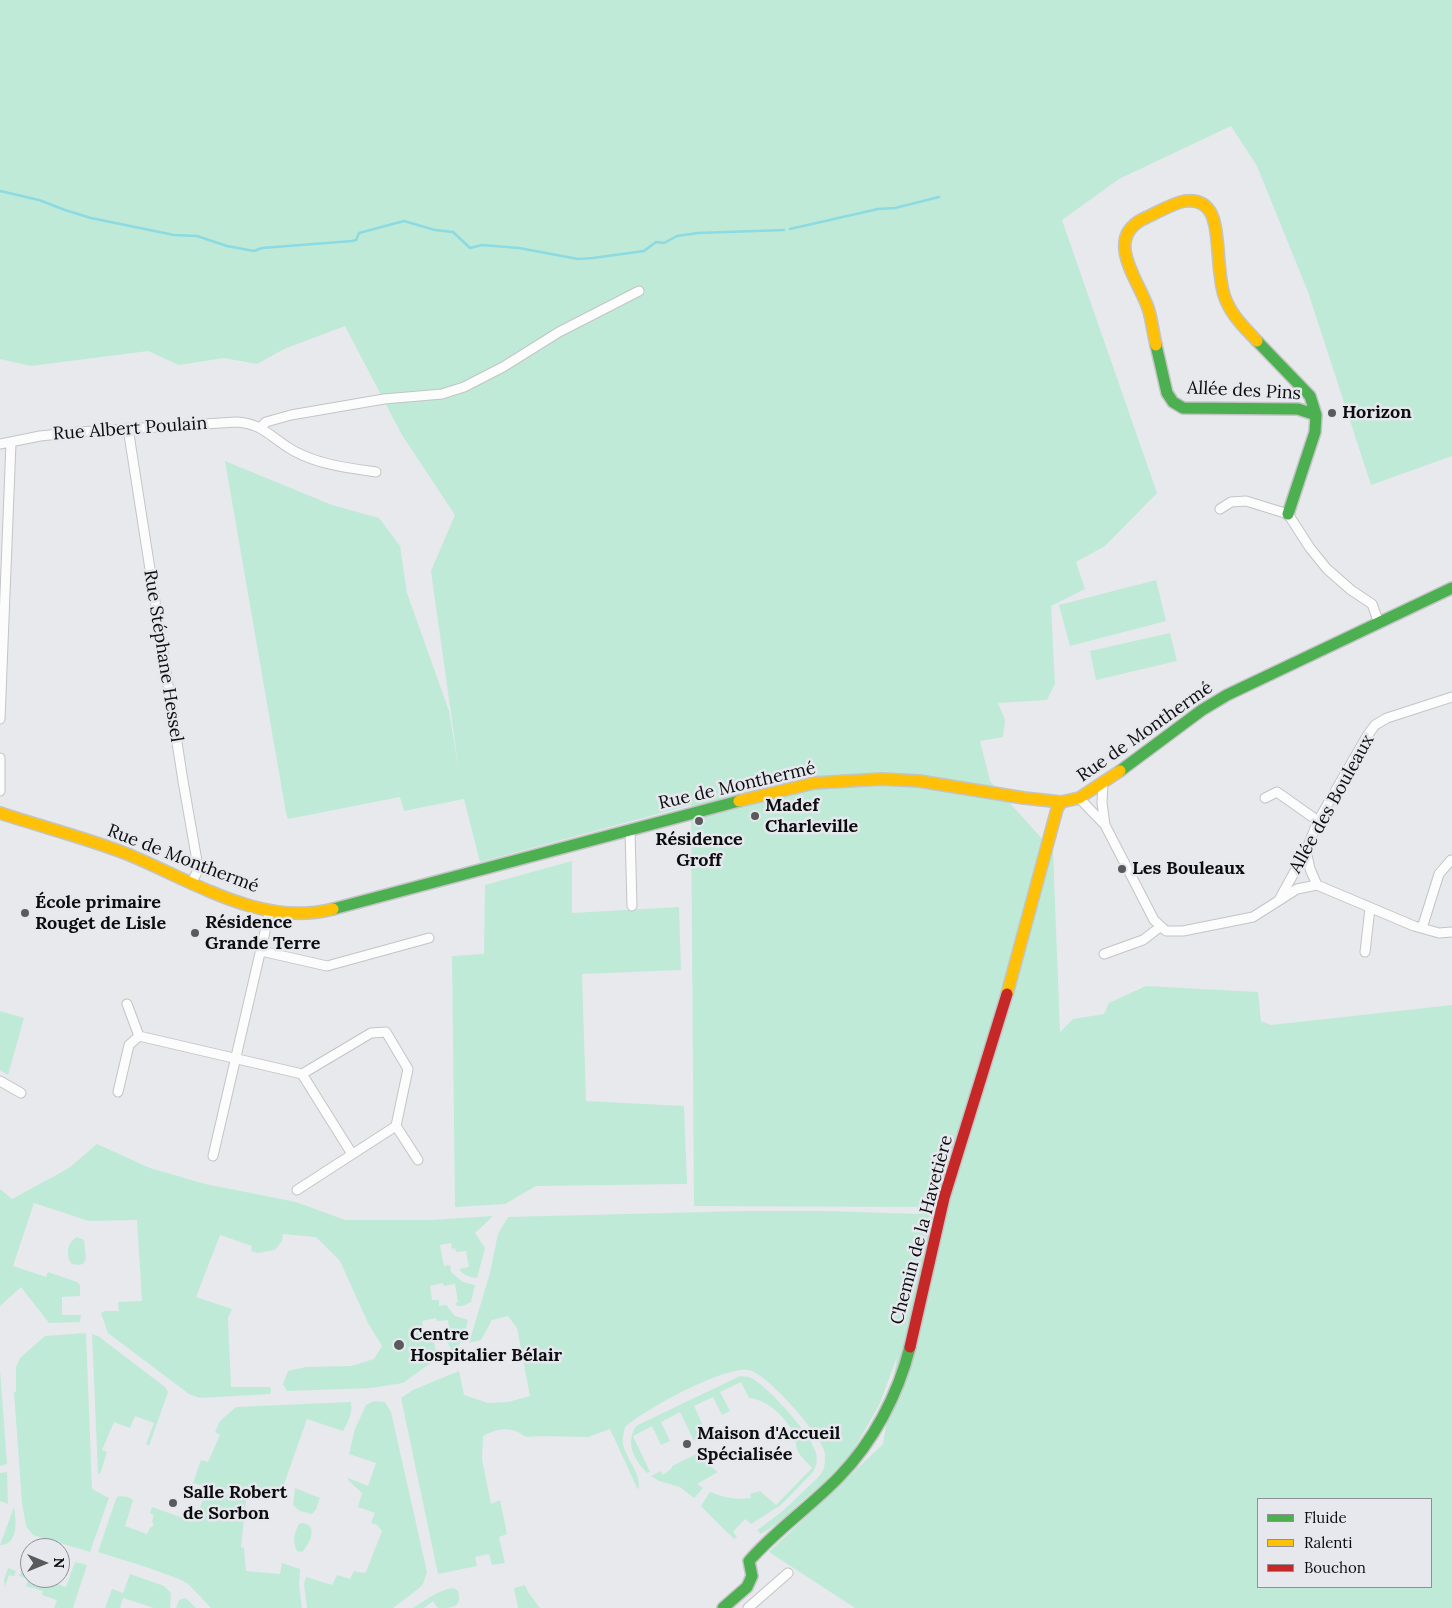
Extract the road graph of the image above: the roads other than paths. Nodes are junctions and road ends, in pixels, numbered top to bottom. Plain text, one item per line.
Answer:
1 (639, 291) dead end
2 (1316, 415) junction
3 (128, 428) junction
4 (260, 428) junction
5 (11, 443) junction
6 (0, 444) edge
7 (376, 472) dead end
8 (1220, 509) dead end
9 (1288, 514) junction
10 (1452, 588) edge
11 (1379, 623) junction
12 (1452, 697) edge
13 (0, 719) edge
14 (0, 758) edge
15 (1103, 782) junction
16 (0, 792) edge
17 (1079, 798) junction
18 (1264, 798) dead end
19 (1061, 802) junction
20 (0, 813) edge
21 (1318, 821) junction
22 (1105, 825) junction
23 (630, 831) junction
24 (1306, 851) junction
25 (1451, 860) edge
26 (192, 882) junction
27 (1317, 885) junction
28 (1278, 902) junction
29 (632, 906) dead end
30 (1370, 908) junction
31 (270, 910) junction
32 (1160, 927) junction
33 (1422, 928) junction
34 (1452, 932) edge
35 (429, 938) dead end
36 (261, 951) junction
37 (1365, 952) dead end
38 (1104, 954) dead end
39 (127, 1004) dead end
40 (139, 1036) junction
41 (236, 1059) junction
42 (302, 1074) junction
43 (0, 1081) edge
44 (118, 1092) dead end
45 (21, 1093) dead end
46 (396, 1126) junction
47 (352, 1154) junction
48 (213, 1156) dead end
49 (418, 1160) dead end
50 (297, 1190) dead end
51 (788, 1573) dead end
52 (723, 1608) edge
53 (748, 1608) edge

1 - 4 street
2 - 2 street, Allée des Pins
2 - 9 street, Allée des Pins
3 - 4 street, Rue Albert Poulain
3 - 5 street, Rue Albert Poulain
3 - 26 street, Rue Stéphane Hessel
4 - 7 street, Rue Albert Poulain
5 - 6 street, Rue Albert Poulain
5 - 13 street
8 - 9 street
9 - 11 street
10 - 11 street, Rue de Monthermé
11 - 15 street, Rue de Monthermé
12 - 21 street, Allée des Bouleaux
14 - 16 street
15 - 17 street, Rue de Monthermé
15 - 22 street
17 - 19 street, Rue de Monthermé
17 - 22 street
18 - 21 street
19 - 23 street, Rue de Monthermé
19 - 52 street, Chemin de la Havetière
20 - 26 street, Rue de Monthermé
21 - 24 street, Allée des Bouleaux
22 - 32 street
23 - 29 street
23 - 31 street, Rue de Monthermé
24 - 27 street
24 - 28 street, Allée des Bouleaux
25 - 33 street
26 - 31 street, Rue de Monthermé
27 - 28 street, Allée des Bouleaux
27 - 30 street
28 - 32 street, Allée des Bouleaux
30 - 33 street
30 - 37 street
31 - 36 street
32 - 38 street
33 - 34 street
35 - 36 street
36 - 41 street
39 - 40 street
40 - 41 street
40 - 44 street
41 - 42 street
41 - 48 street
42 - 46 street
42 - 47 street
43 - 45 street
46 - 47 street
46 - 49 street
47 - 50 street
51 - 53 street

